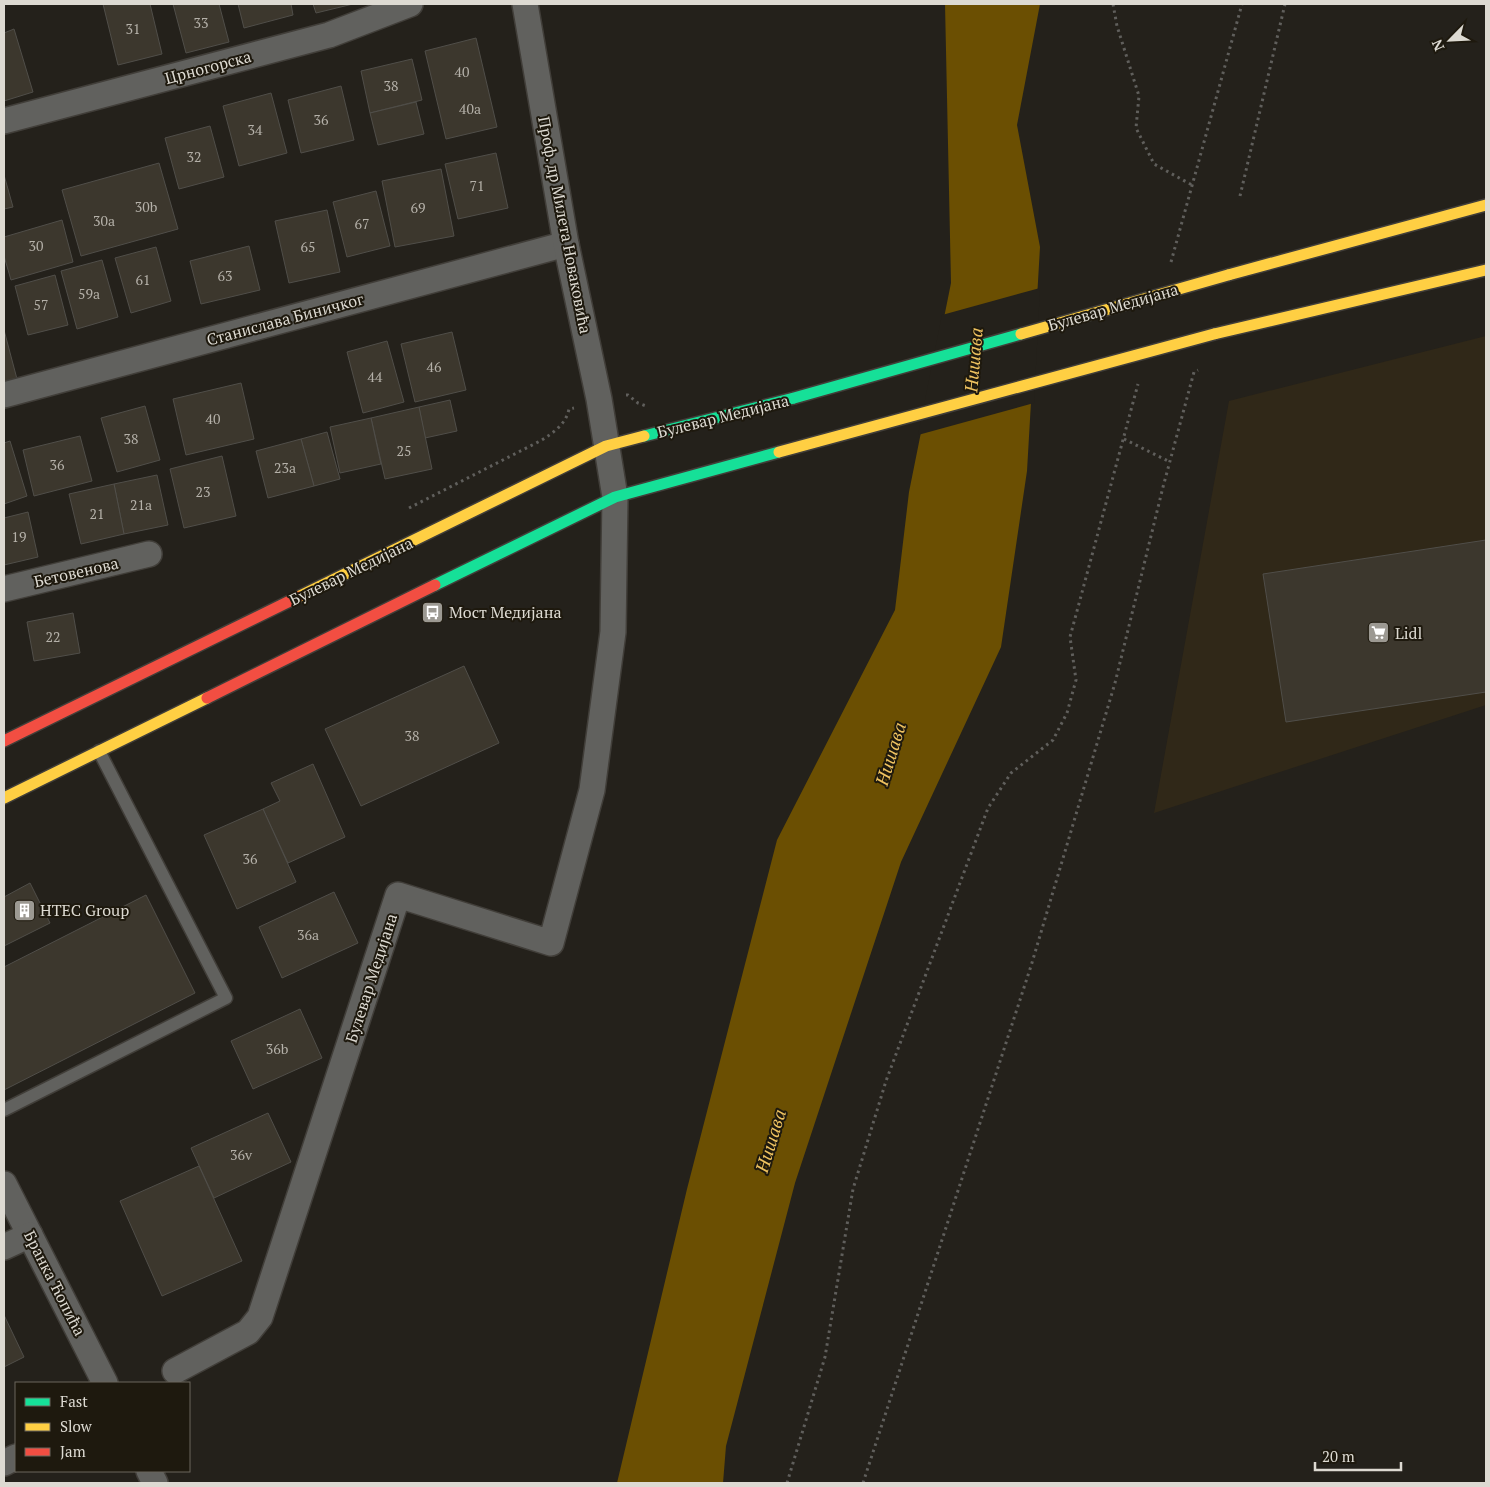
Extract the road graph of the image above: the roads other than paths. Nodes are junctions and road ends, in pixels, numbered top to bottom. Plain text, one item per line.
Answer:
1 (410, 4) edge
2 (525, 4) edge
3 (4, 122) edge
4 (1486, 205) edge
5 (566, 244) junction
6 (1486, 270) edge
7 (4, 395) edge
8 (606, 446) junction
9 (615, 497) junction
10 (149, 554) dead end
11 (4, 589) edge
12 (4, 741) edge
13 (99, 751) junction
14 (4, 798) edge
15 (4, 1110) edge
16 (4, 1184) edge
17 (30, 1235) junction
18 (4, 1247) edge
19 (175, 1371) dead end
20 (104, 1382) edge
21 (150, 1472) edge
22 (156, 1483) edge

1 - 3 street, Црногорска
2 - 5 street, Проф. др Милета Новаковића
4 - 8 main road, Булевар Медијана, bridge
5 - 7 street, Станислава Биничког
5 - 8 street, Проф. др Милета Новаковића
6 - 9 main road, bridge
8 - 9 street, Проф. др Милета Новаковића
8 - 12 main road, Булевар Медијана
9 - 13 main road
9 - 19 street, Булевар Медијана
10 - 11 street, Бетовенова
13 - 14 main road
13 - 15 lane
16 - 17 street, Бранка Ћопића
17 - 18 street
17 - 20 street, Бранка Ћопића
21 - 22 street

